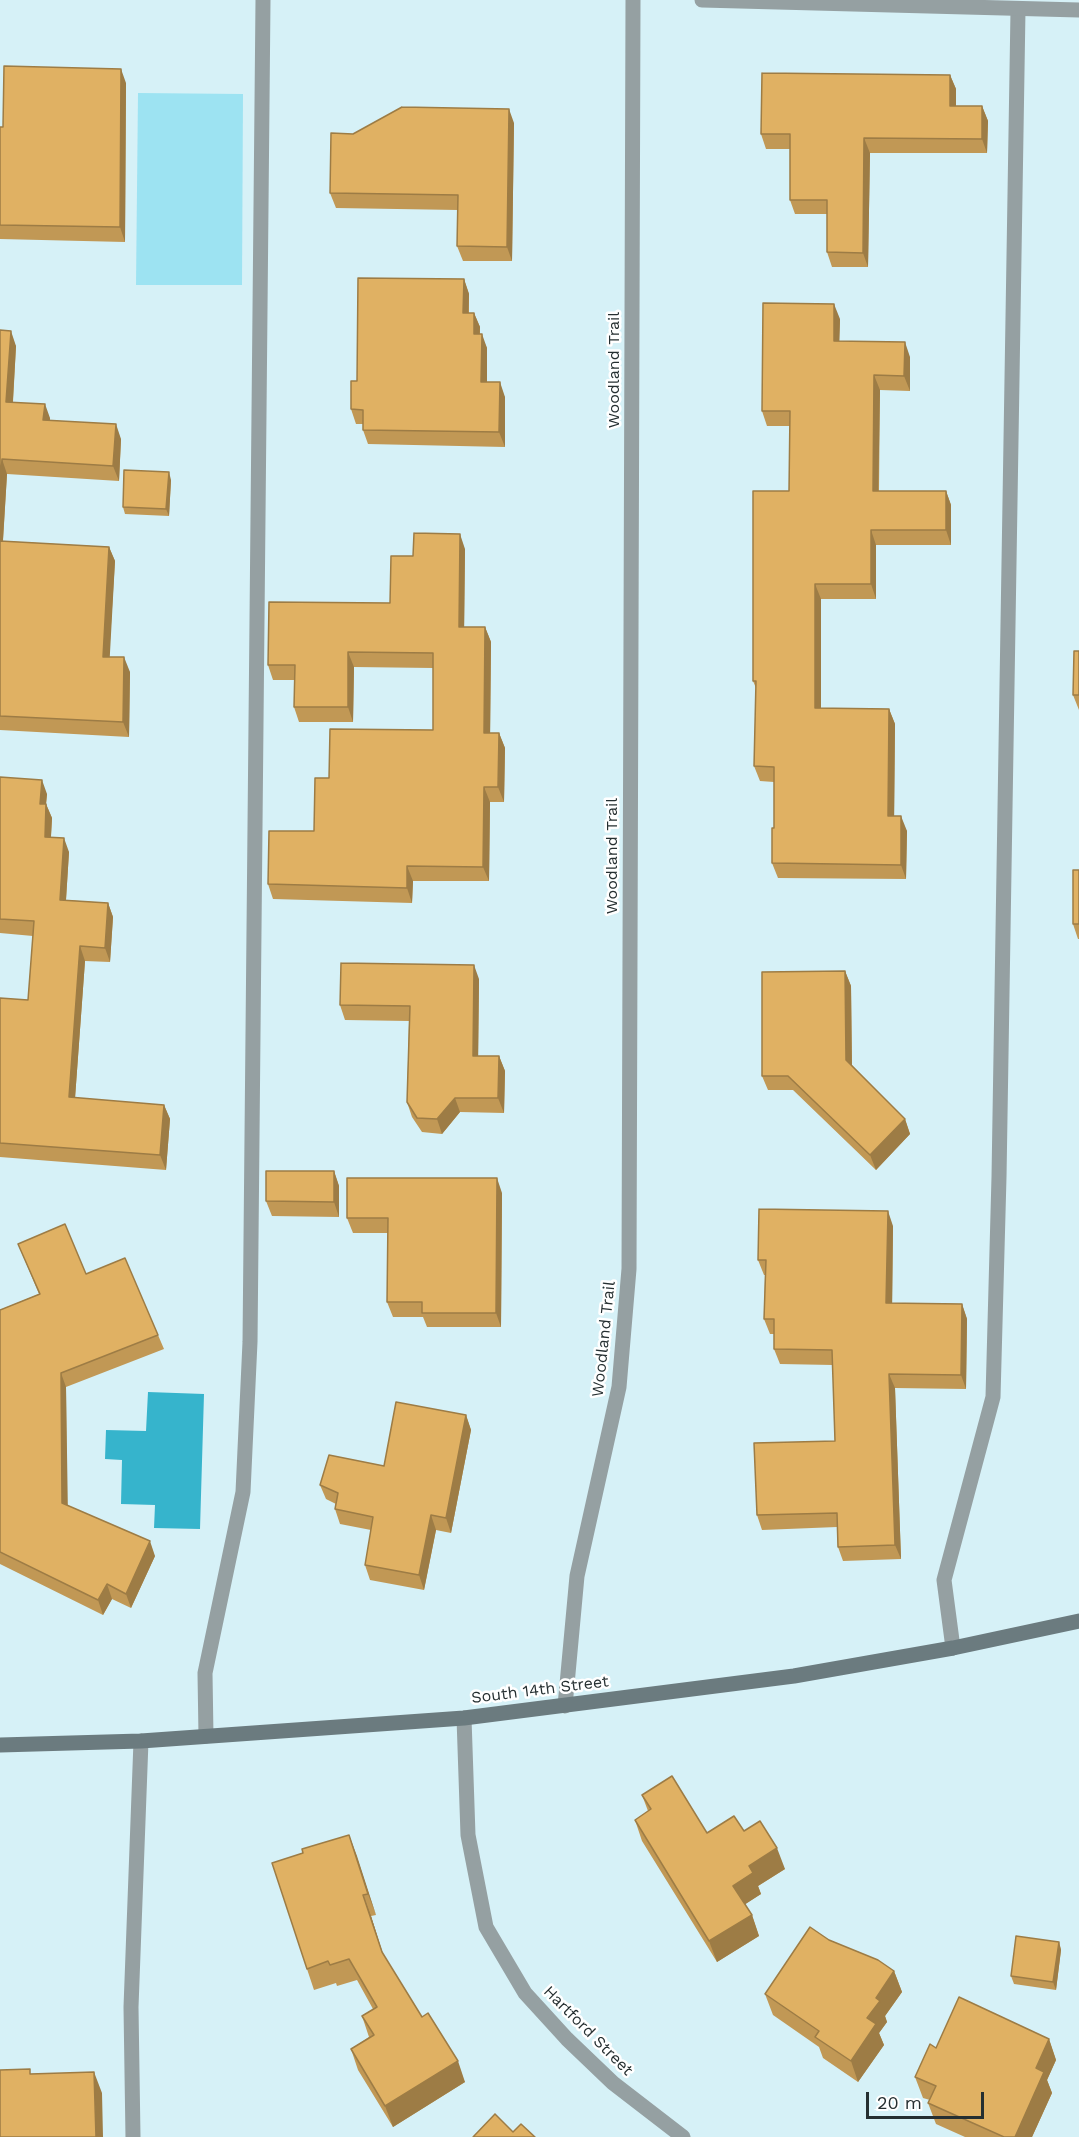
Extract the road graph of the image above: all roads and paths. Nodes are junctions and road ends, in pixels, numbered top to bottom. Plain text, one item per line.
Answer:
1 (263, 0) edge
2 (633, 0) edge
3 (702, 0) edge
4 (1018, 10) junction
5 (1079, 10) edge
6 (1079, 1621) edge
7 (953, 1648) junction
8 (565, 1706) junction
9 (464, 1718) junction
10 (206, 1736) junction
11 (141, 1740) junction
12 (0, 1745) edge
13 (133, 2137) edge
14 (683, 2137) edge

1 - 10 street
2 - 8 street, Woodland Trail
3 - 4 street
4 - 5 street
4 - 7 street
6 - 7 main road, South 14th Street
7 - 8 main road, South 14th Street
8 - 9 main road, South 14th Street
9 - 10 main road, South 14th Street
9 - 14 street, Hartford Street
10 - 11 main road, South 14th Street
11 - 12 main road, South 14th Street
11 - 13 street

